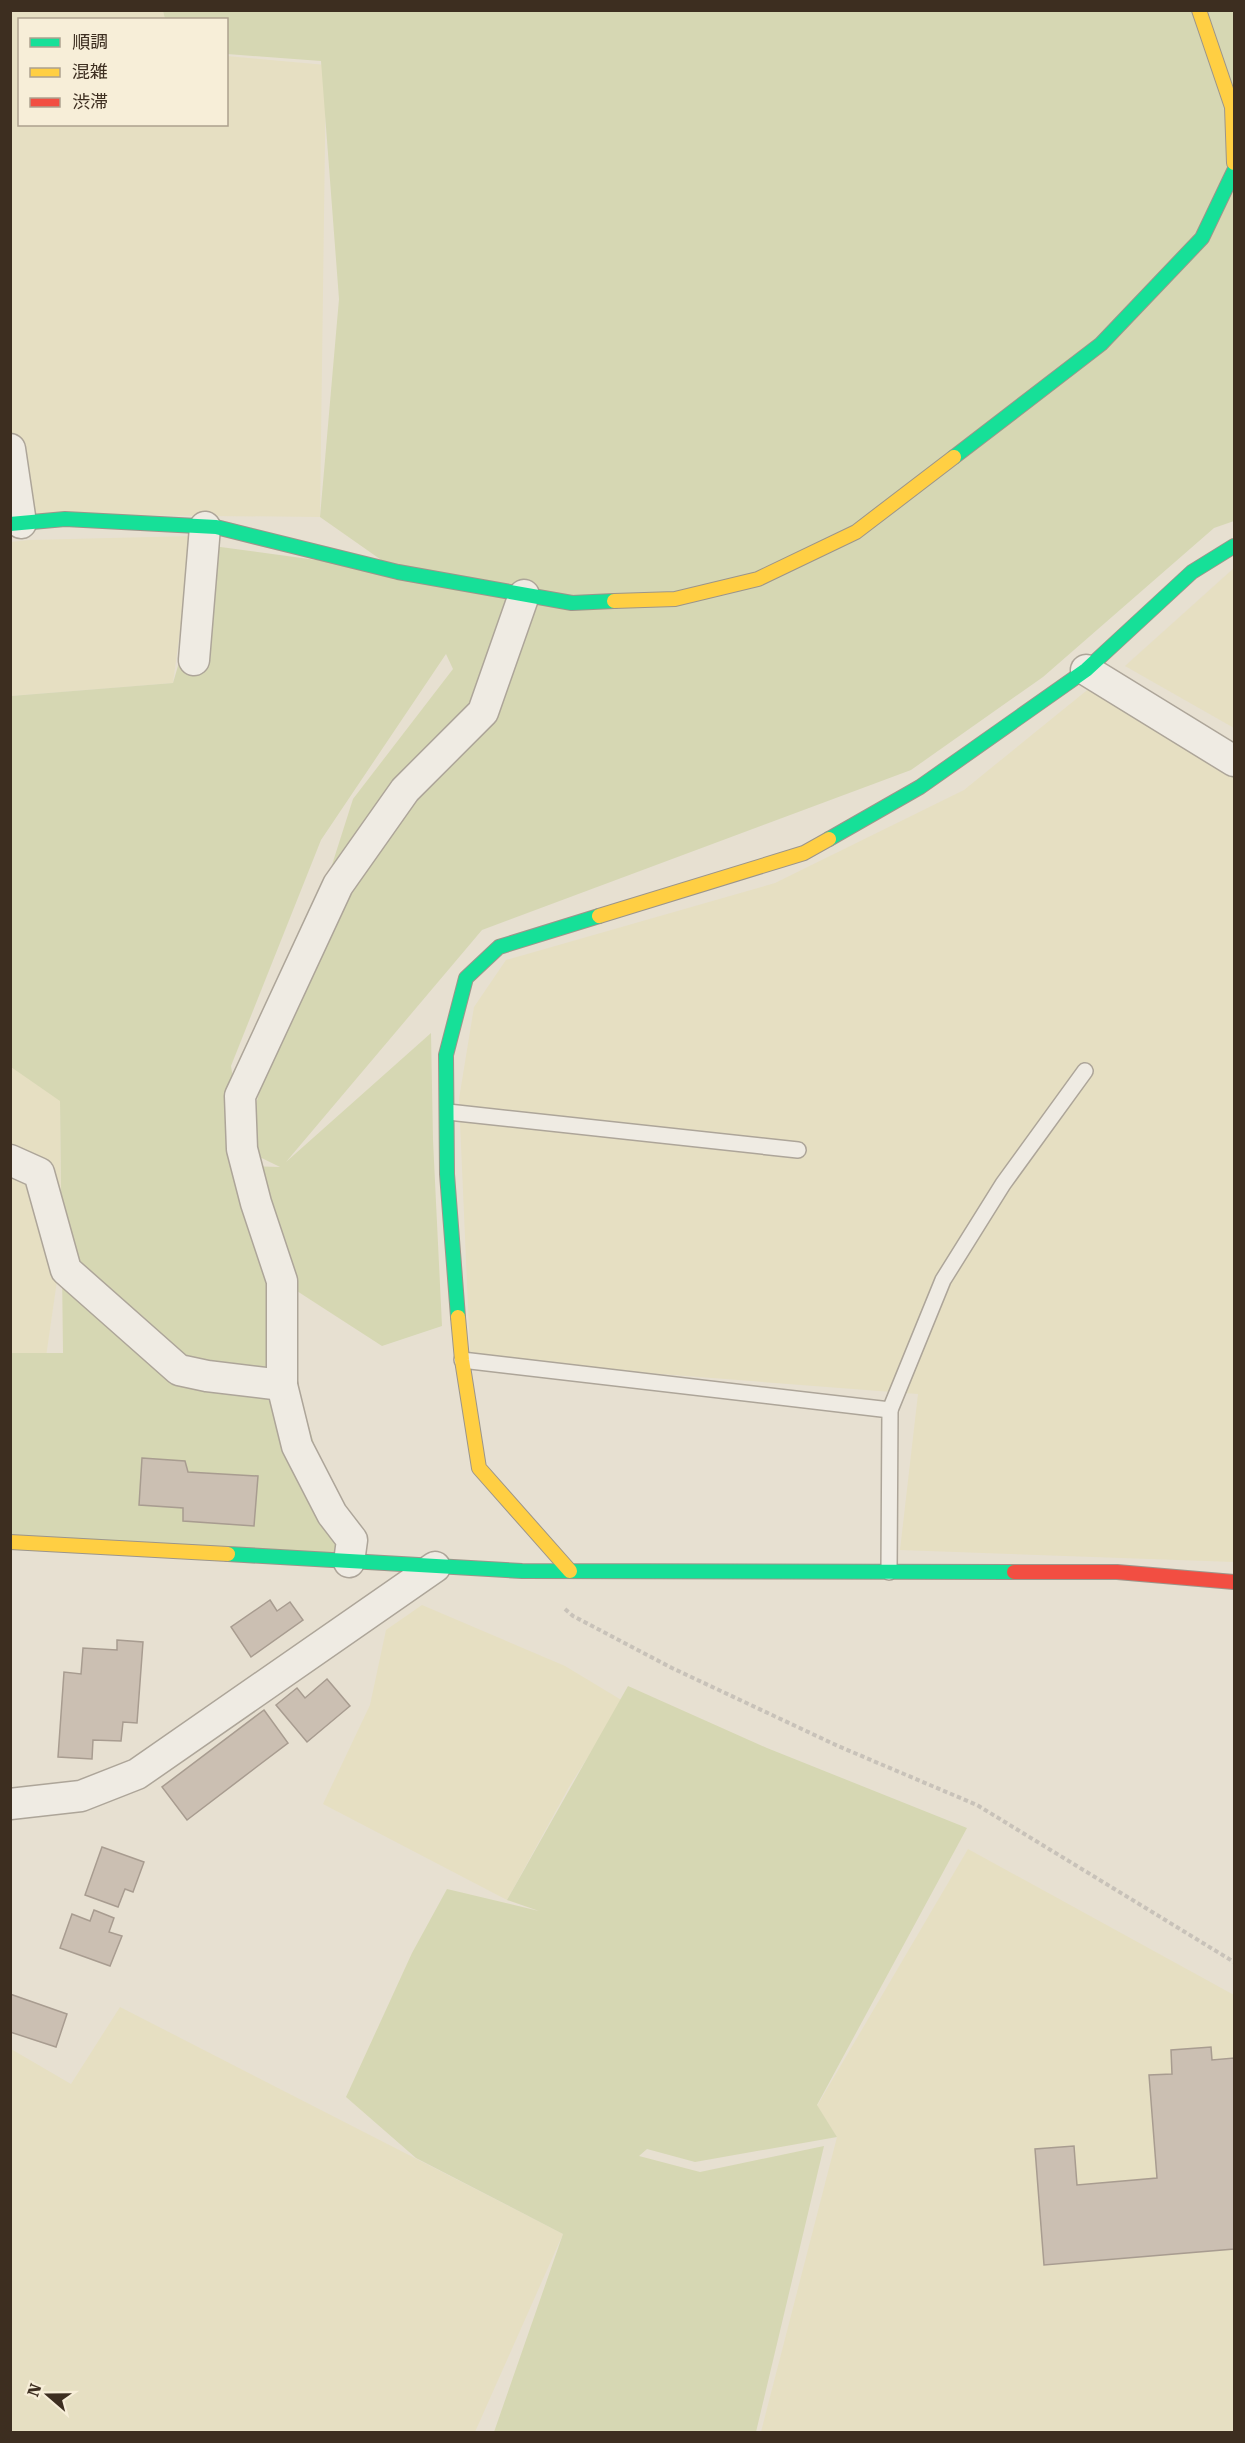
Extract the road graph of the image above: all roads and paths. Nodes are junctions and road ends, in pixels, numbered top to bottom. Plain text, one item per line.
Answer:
1 (1199, 10) edge
2 (1234, 163) edge
3 (1234, 171) edge
4 (10, 449) edge
5 (16, 524) edge
6 (205, 527) junction
7 (1234, 546) edge
8 (524, 595) junction
9 (194, 660) dead end
10 (1086, 670) junction
11 (1234, 760) edge
12 (1085, 1071) dead end
13 (448, 1112) junction
14 (798, 1150) dead end
15 (10, 1160) edge
16 (462, 1360) junction
17 (282, 1385) junction
18 (890, 1410) junction
19 (10, 1542) edge
20 (348, 1562) junction
21 (435, 1567) junction
22 (570, 1571) junction
23 (889, 1572) junction
24 (1234, 1582) edge
25 (565, 1608) dead end
26 (10, 1804) edge
27 (1234, 1962) edge

1 - 2 street
3 - 8 street
4 - 5 street
5 - 6 street
6 - 8 street
6 - 9 street
7 - 10 street
8 - 17 street
10 - 11 street
10 - 13 street
12 - 18 lane
13 - 14 lane
13 - 16 street
15 - 17 street
16 - 18 lane
16 - 22 street
17 - 20 street
18 - 23 lane
19 - 20 street
20 - 21 street
21 - 22 street
21 - 26 street
22 - 23 street
23 - 24 street
25 - 27 path

